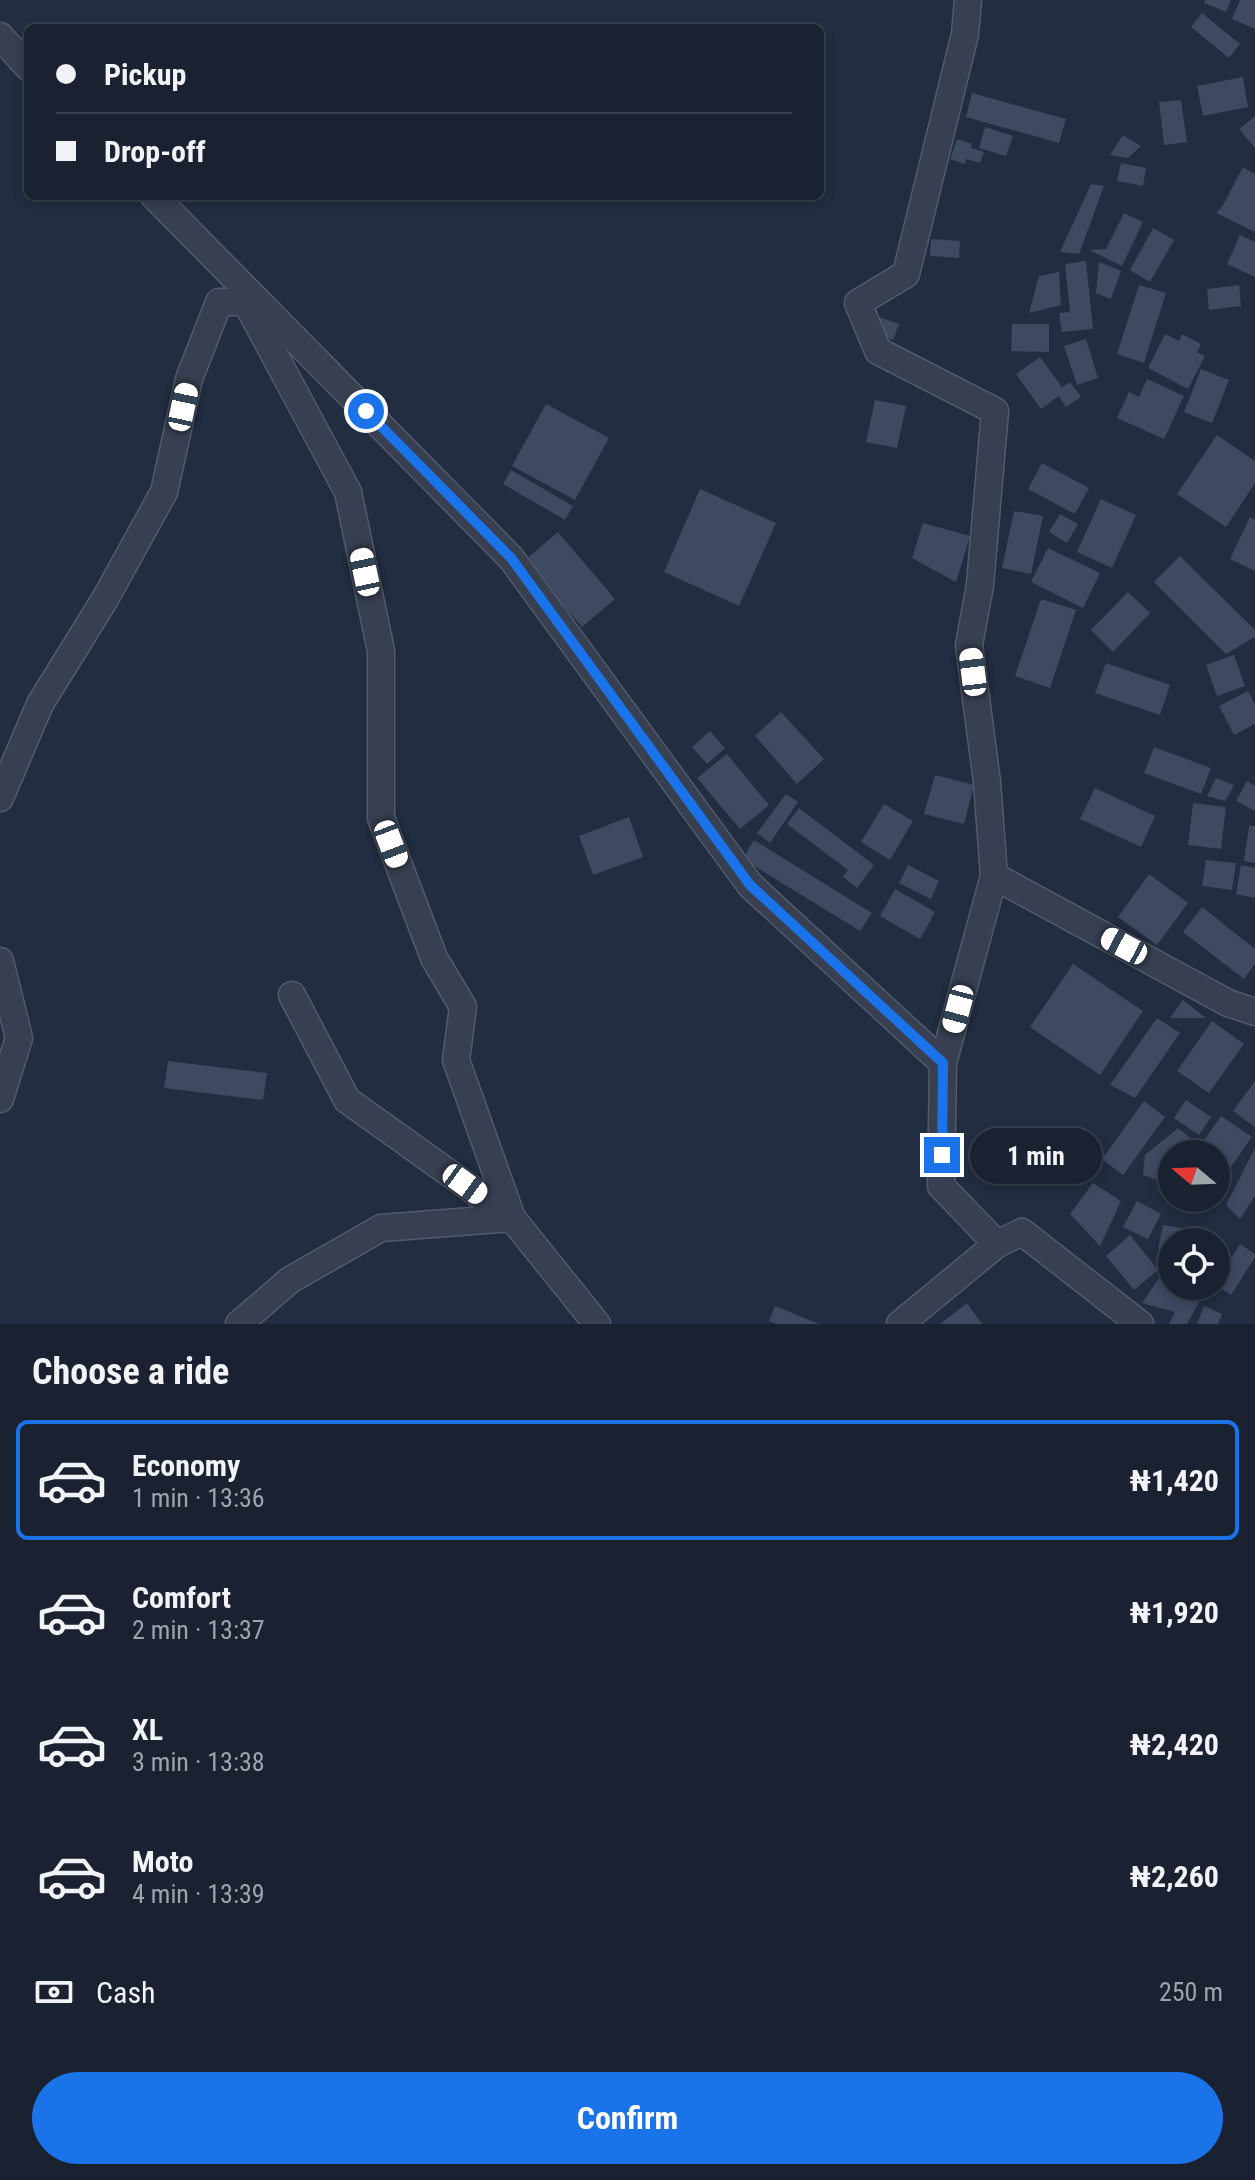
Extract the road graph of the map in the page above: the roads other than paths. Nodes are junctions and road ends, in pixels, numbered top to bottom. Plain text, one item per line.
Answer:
1 (968, 0) edge
2 (0, 36) edge
3 (24, 63) edge
4 (158, 200) edge
5 (252, 302) junction
6 (0, 798) edge
7 (994, 876) junction
8 (0, 961) edge
9 (292, 995) dead end
10 (1255, 1012) edge
11 (943, 1063) junction
12 (0, 1099) edge
13 (512, 1218) junction
14 (997, 1244) junction
15 (239, 1324) edge
16 (597, 1324) edge
17 (900, 1324) edge
18 (1140, 1324) edge

1 - 7 street
2 - 3 street
4 - 5 street
5 - 6 street
5 - 11 street
5 - 13 street
7 - 10 street
7 - 11 street
8 - 12 street
9 - 13 street
11 - 14 street
13 - 15 street
13 - 16 street
14 - 17 street
14 - 18 street

